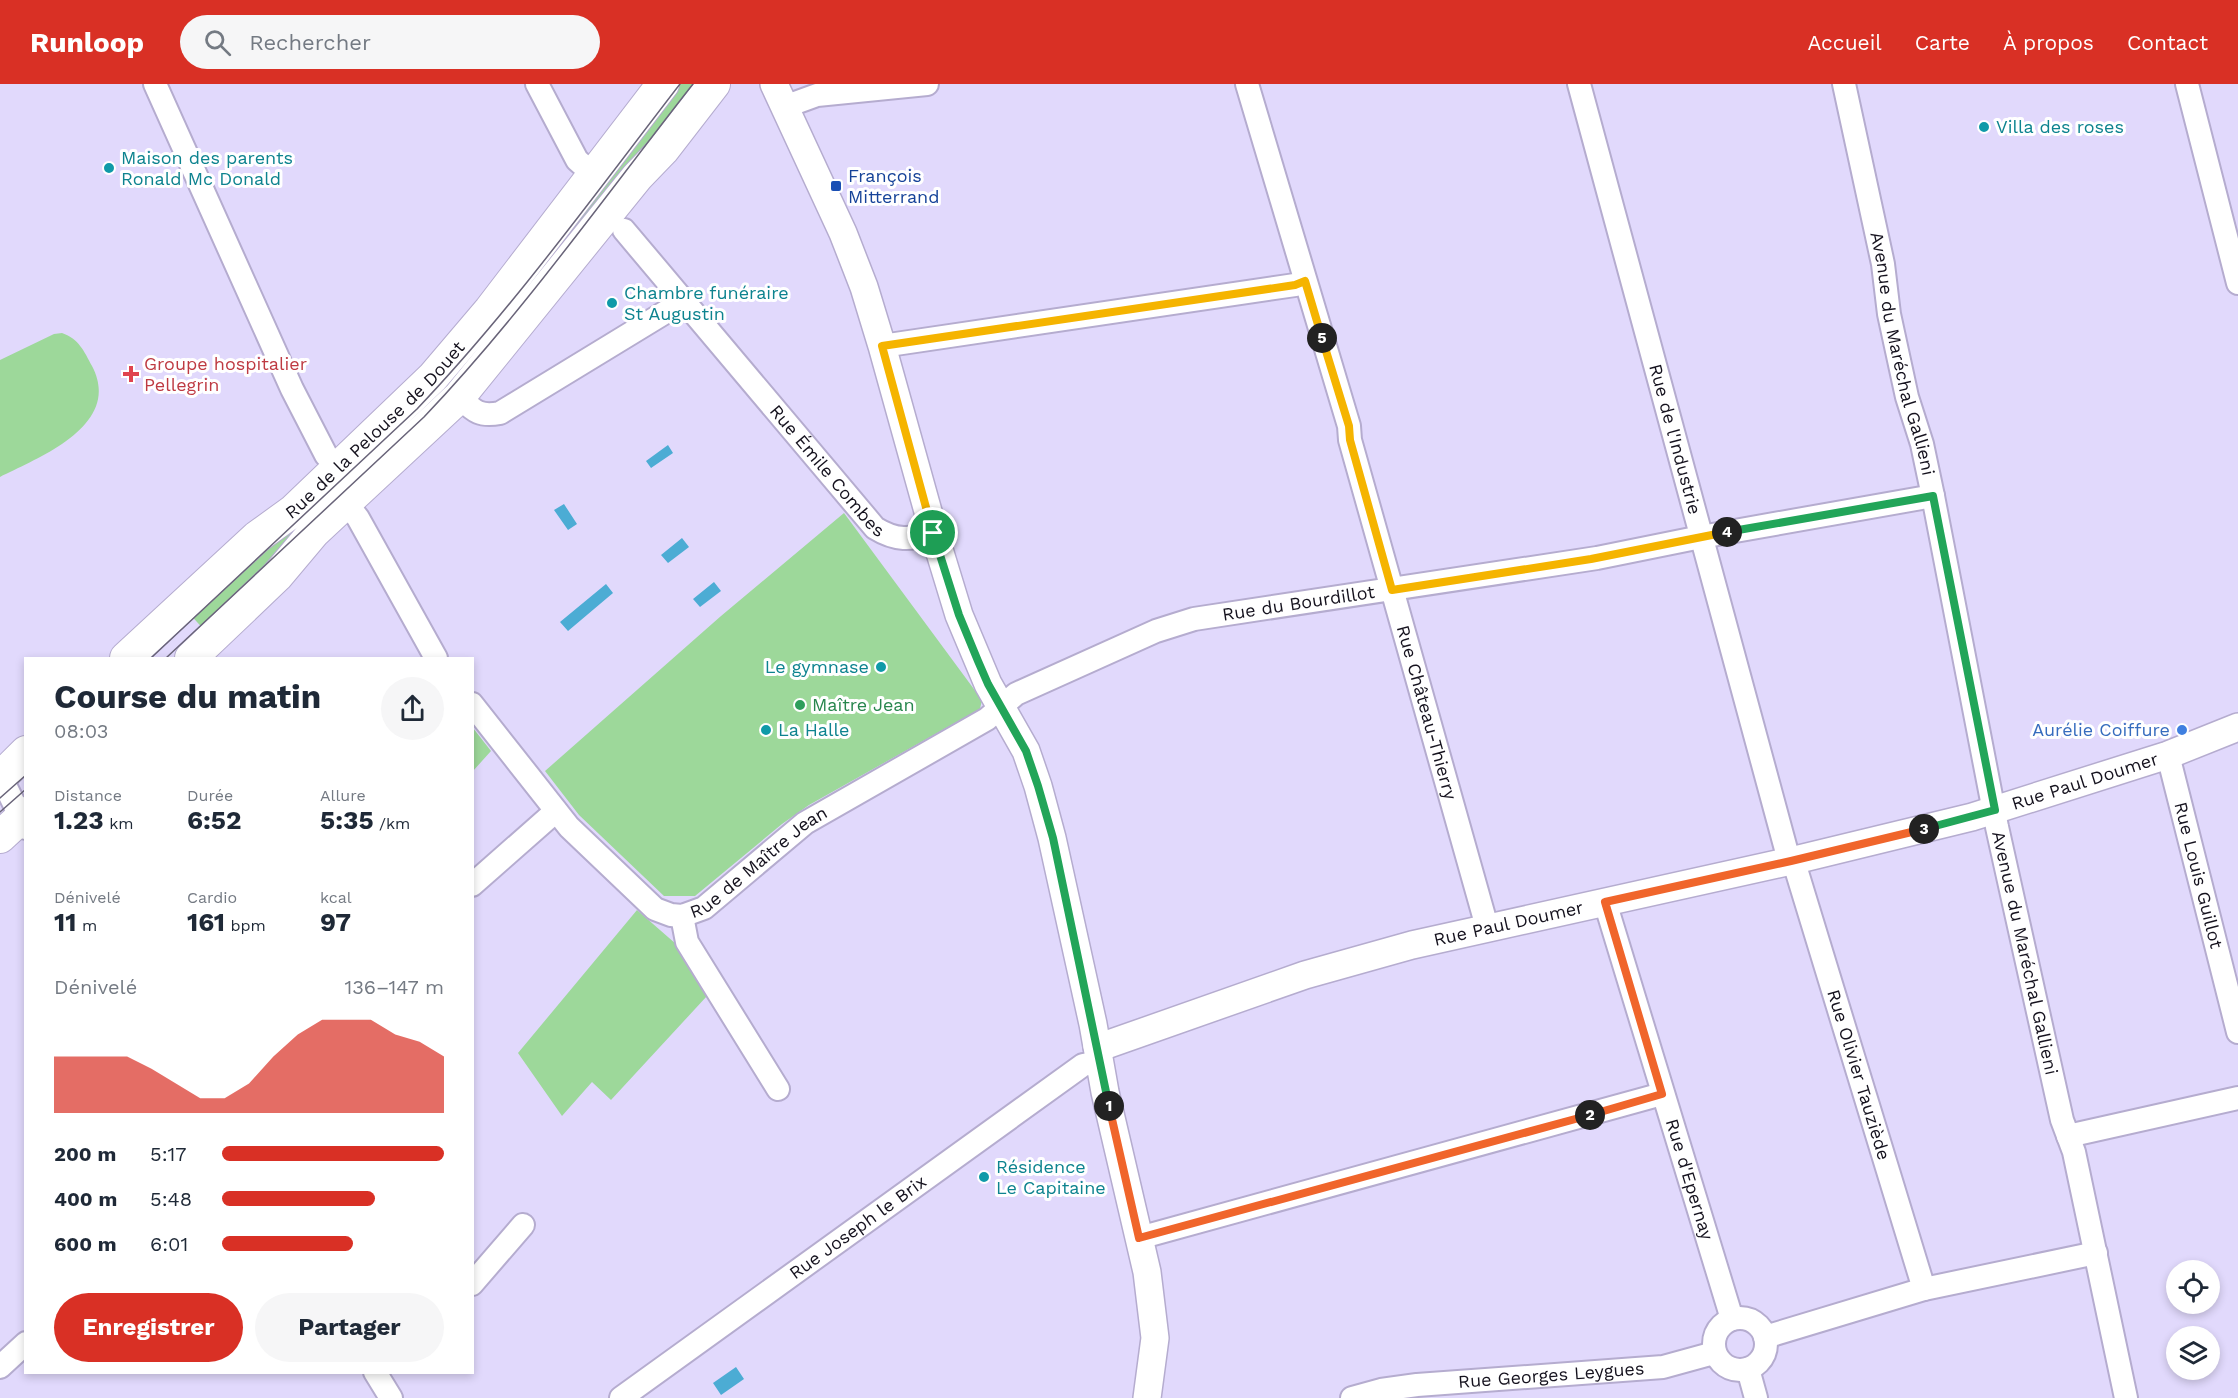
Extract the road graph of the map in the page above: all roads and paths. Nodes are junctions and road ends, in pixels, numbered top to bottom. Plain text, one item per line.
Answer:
1 (155, 84) edge
2 (537, 84) edge
3 (663, 84) edge
4 (714, 84) edge
5 (927, 84) edge
6 (1247, 84) edge
7 (1579, 84) edge
8 (1844, 84) edge
9 (2187, 84) edge
10 (779, 95) edge
11 (594, 175) junction
12 (621, 216) junction
13 (1305, 281) junction
14 (2238, 283) edge
15 (682, 299) junction
16 (882, 346) junction
17 (459, 397) junction
18 (339, 469) junction
19 (1933, 496) junction
20 (345, 503) junction
21 (933, 533) junction
22 (1701, 537) junction
23 (1392, 590) junction
24 (127, 657) edge
25 (191, 657) edge
26 (435, 657) edge
27 (474, 707) edge
28 (1000, 707) junction
29 (2238, 727) edge
30 (24, 754) edge
31 (2169, 755) junction
32 (1, 778) edge
33 (1995, 810) junction
34 (556, 811) junction
35 (18, 824) edge
36 (1791, 861) junction
37 (474, 883) edge
38 (1605, 902) junction
39 (682, 916) junction
40 (1487, 927) junction
41 (2238, 1032) edge
42 (1098, 1054) junction
43 (778, 1089) dead end
44 (1662, 1094) junction
45 (2238, 1098) edge
46 (2068, 1136) junction
47 (523, 1225) dead end
48 (1139, 1238) junction
49 (2096, 1252) junction
50 (474, 1282) edge
51 (1924, 1289) junction
52 (1732, 1319) junction
53 (1765, 1337) junction
54 (24, 1345) edge
55 (1714, 1353) junction
56 (0, 1367) edge
57 (1748, 1369) junction
58 (376, 1374) edge
59 (391, 1398) edge
60 (621, 1398) edge
61 (1148, 1398) edge
62 (1352, 1398) edge
63 (1756, 1398) edge
64 (2126, 1398) edge

1 - 18 street
2 - 11 street
3 - 11 main road, Rue de la Pelouse de Douet
4 - 12 main road, Rue de la Pelouse de Douet
5 - 10 street
6 - 13 street, Rue Château-Thierry
7 - 22 street, Rue de l'Industrie
8 - 19 street, Avenue du Maréchal Gallieni
9 - 14 street
10 - 16 street
11 - 18 main road, Rue de la Pelouse de Douet
12 - 15 street, Rue Émile Combes
12 - 17 main road, Rue de la Pelouse de Douet
13 - 16 street
13 - 23 street, Rue Château-Thierry
15 - 17 street
15 - 21 street, Rue Émile Combes
16 - 21 street
17 - 20 main road, Rue de la Pelouse de Douet
18 - 24 main road, Rue de la Pelouse de Douet
19 - 22 street, Rue du Bourdillot
19 - 33 street, Avenue du Maréchal Gallieni
20 - 25 main road, Rue de la Pelouse de Douet
20 - 26 street
21 - 28 street
22 - 23 street, Rue du Bourdillot
22 - 36 street, Rue de l'Industrie
23 - 28 street, Rue du Bourdillot
23 - 40 street, Rue Château-Thierry
27 - 34 street, Rue de Maître Jean
28 - 39 street, Rue de Maître Jean
28 - 42 street
29 - 31 street, Rue Paul Doumer
30 - 32 main road
31 - 33 street, Rue Paul Doumer
31 - 41 street, Rue Louis Guillot
32 - 35 street
33 - 36 street, Rue Paul Doumer
33 - 46 street, Avenue du Maréchal Gallieni
34 - 37 street
34 - 39 street, Rue de Maître Jean
36 - 38 street, Rue Paul Doumer
36 - 51 street, Rue Olivier Tauziède
38 - 40 street, Rue Paul Doumer
38 - 44 street, Rue d'Epernay
39 - 43 street
40 - 42 street, Rue Paul Doumer
42 - 48 street
42 - 60 street, Rue Joseph le Brix
44 - 48 street
44 - 52 street, Rue d'Epernay
45 - 46 street
46 - 49 street, Avenue du Maréchal Gallieni
47 - 50 street
48 - 61 street
49 - 51 street
49 - 64 street, Avenue du Maréchal Gallieni
51 - 53 street
52 - 53 street
52 - 55 street
53 - 57 street
54 - 56 street
55 - 57 street
55 - 62 street, Rue Georges Leygues
57 - 63 street
58 - 59 street

